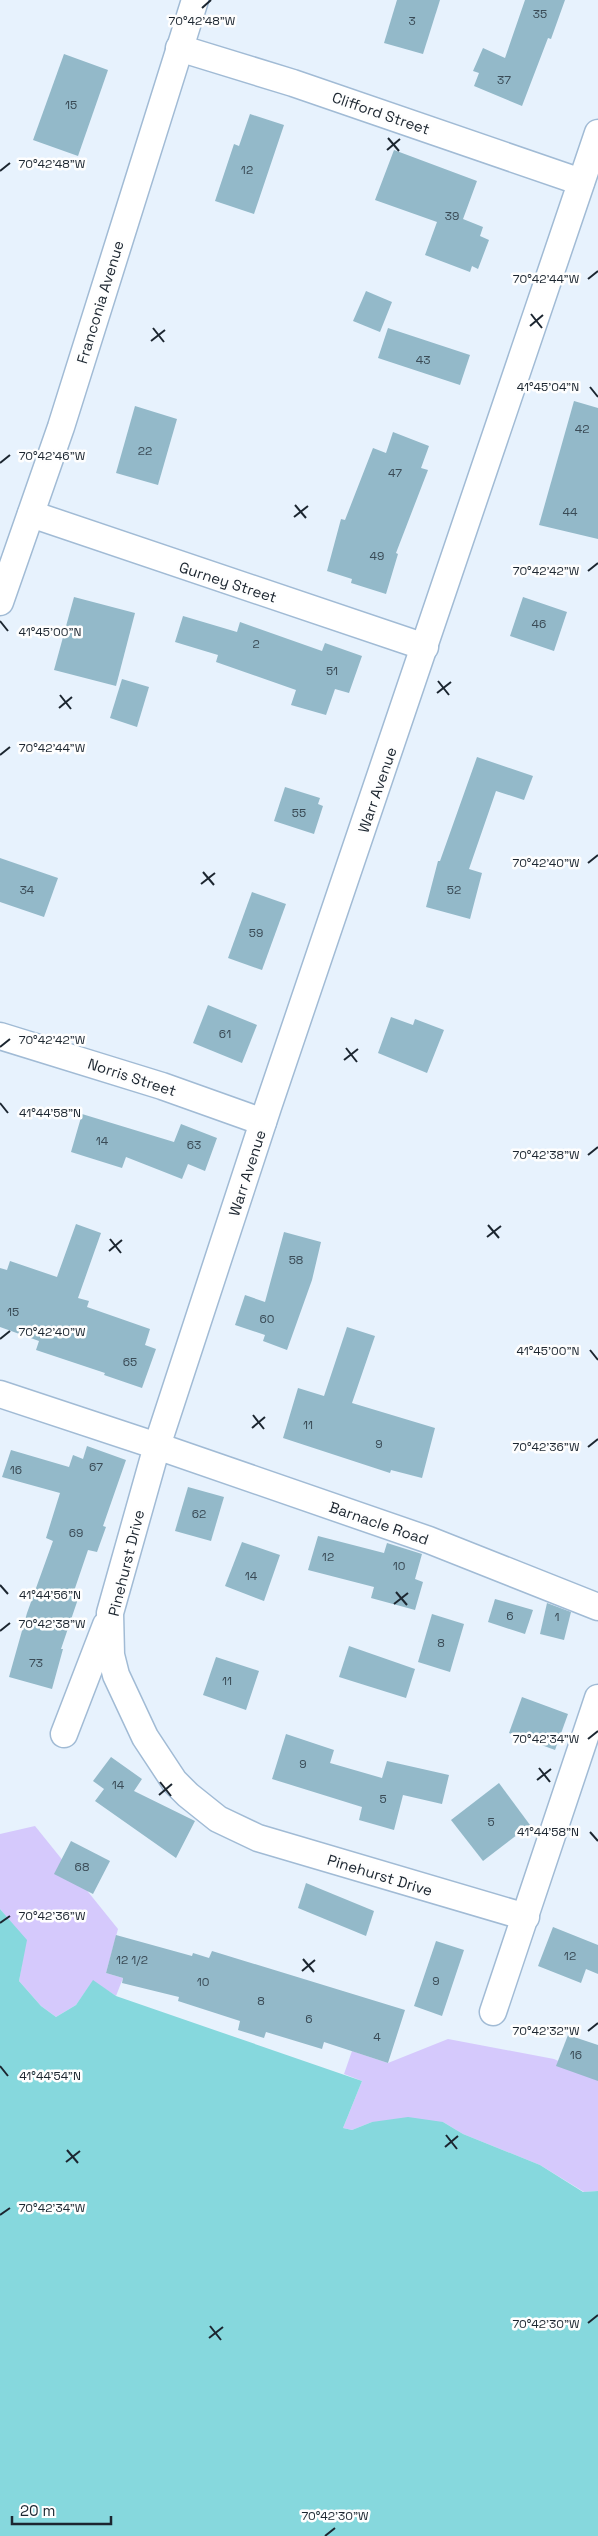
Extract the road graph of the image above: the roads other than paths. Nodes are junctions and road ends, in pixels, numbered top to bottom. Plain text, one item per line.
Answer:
1 (195, 0) edge
2 (179, 48) junction
3 (598, 133) edge
4 (581, 182) junction
5 (31, 514) junction
6 (0, 602) edge
7 (425, 647) junction
8 (0, 1036) edge
9 (263, 1122) junction
10 (0, 1394) edge
11 (157, 1446) junction
12 (598, 1607) edge
13 (110, 1613) junction
14 (598, 1698) edge
15 (64, 1734) dead end
16 (526, 1917) junction
17 (493, 2012) dead end

1 - 2 street, Franconia Avenue
2 - 4 street, Clifford Street
2 - 5 street, Franconia Avenue
3 - 4 street, Warr Avenue
4 - 7 street, Warr Avenue
5 - 6 street, Franconia Avenue
5 - 7 street, Gurney Street
7 - 9 street, Warr Avenue
8 - 9 street, Norris Street
9 - 11 street, Warr Avenue
10 - 11 street
11 - 12 street, Barnacle Road
11 - 13 street, Pinehurst Drive
13 - 15 street
13 - 16 street, Pinehurst Drive
14 - 16 street
16 - 17 street

